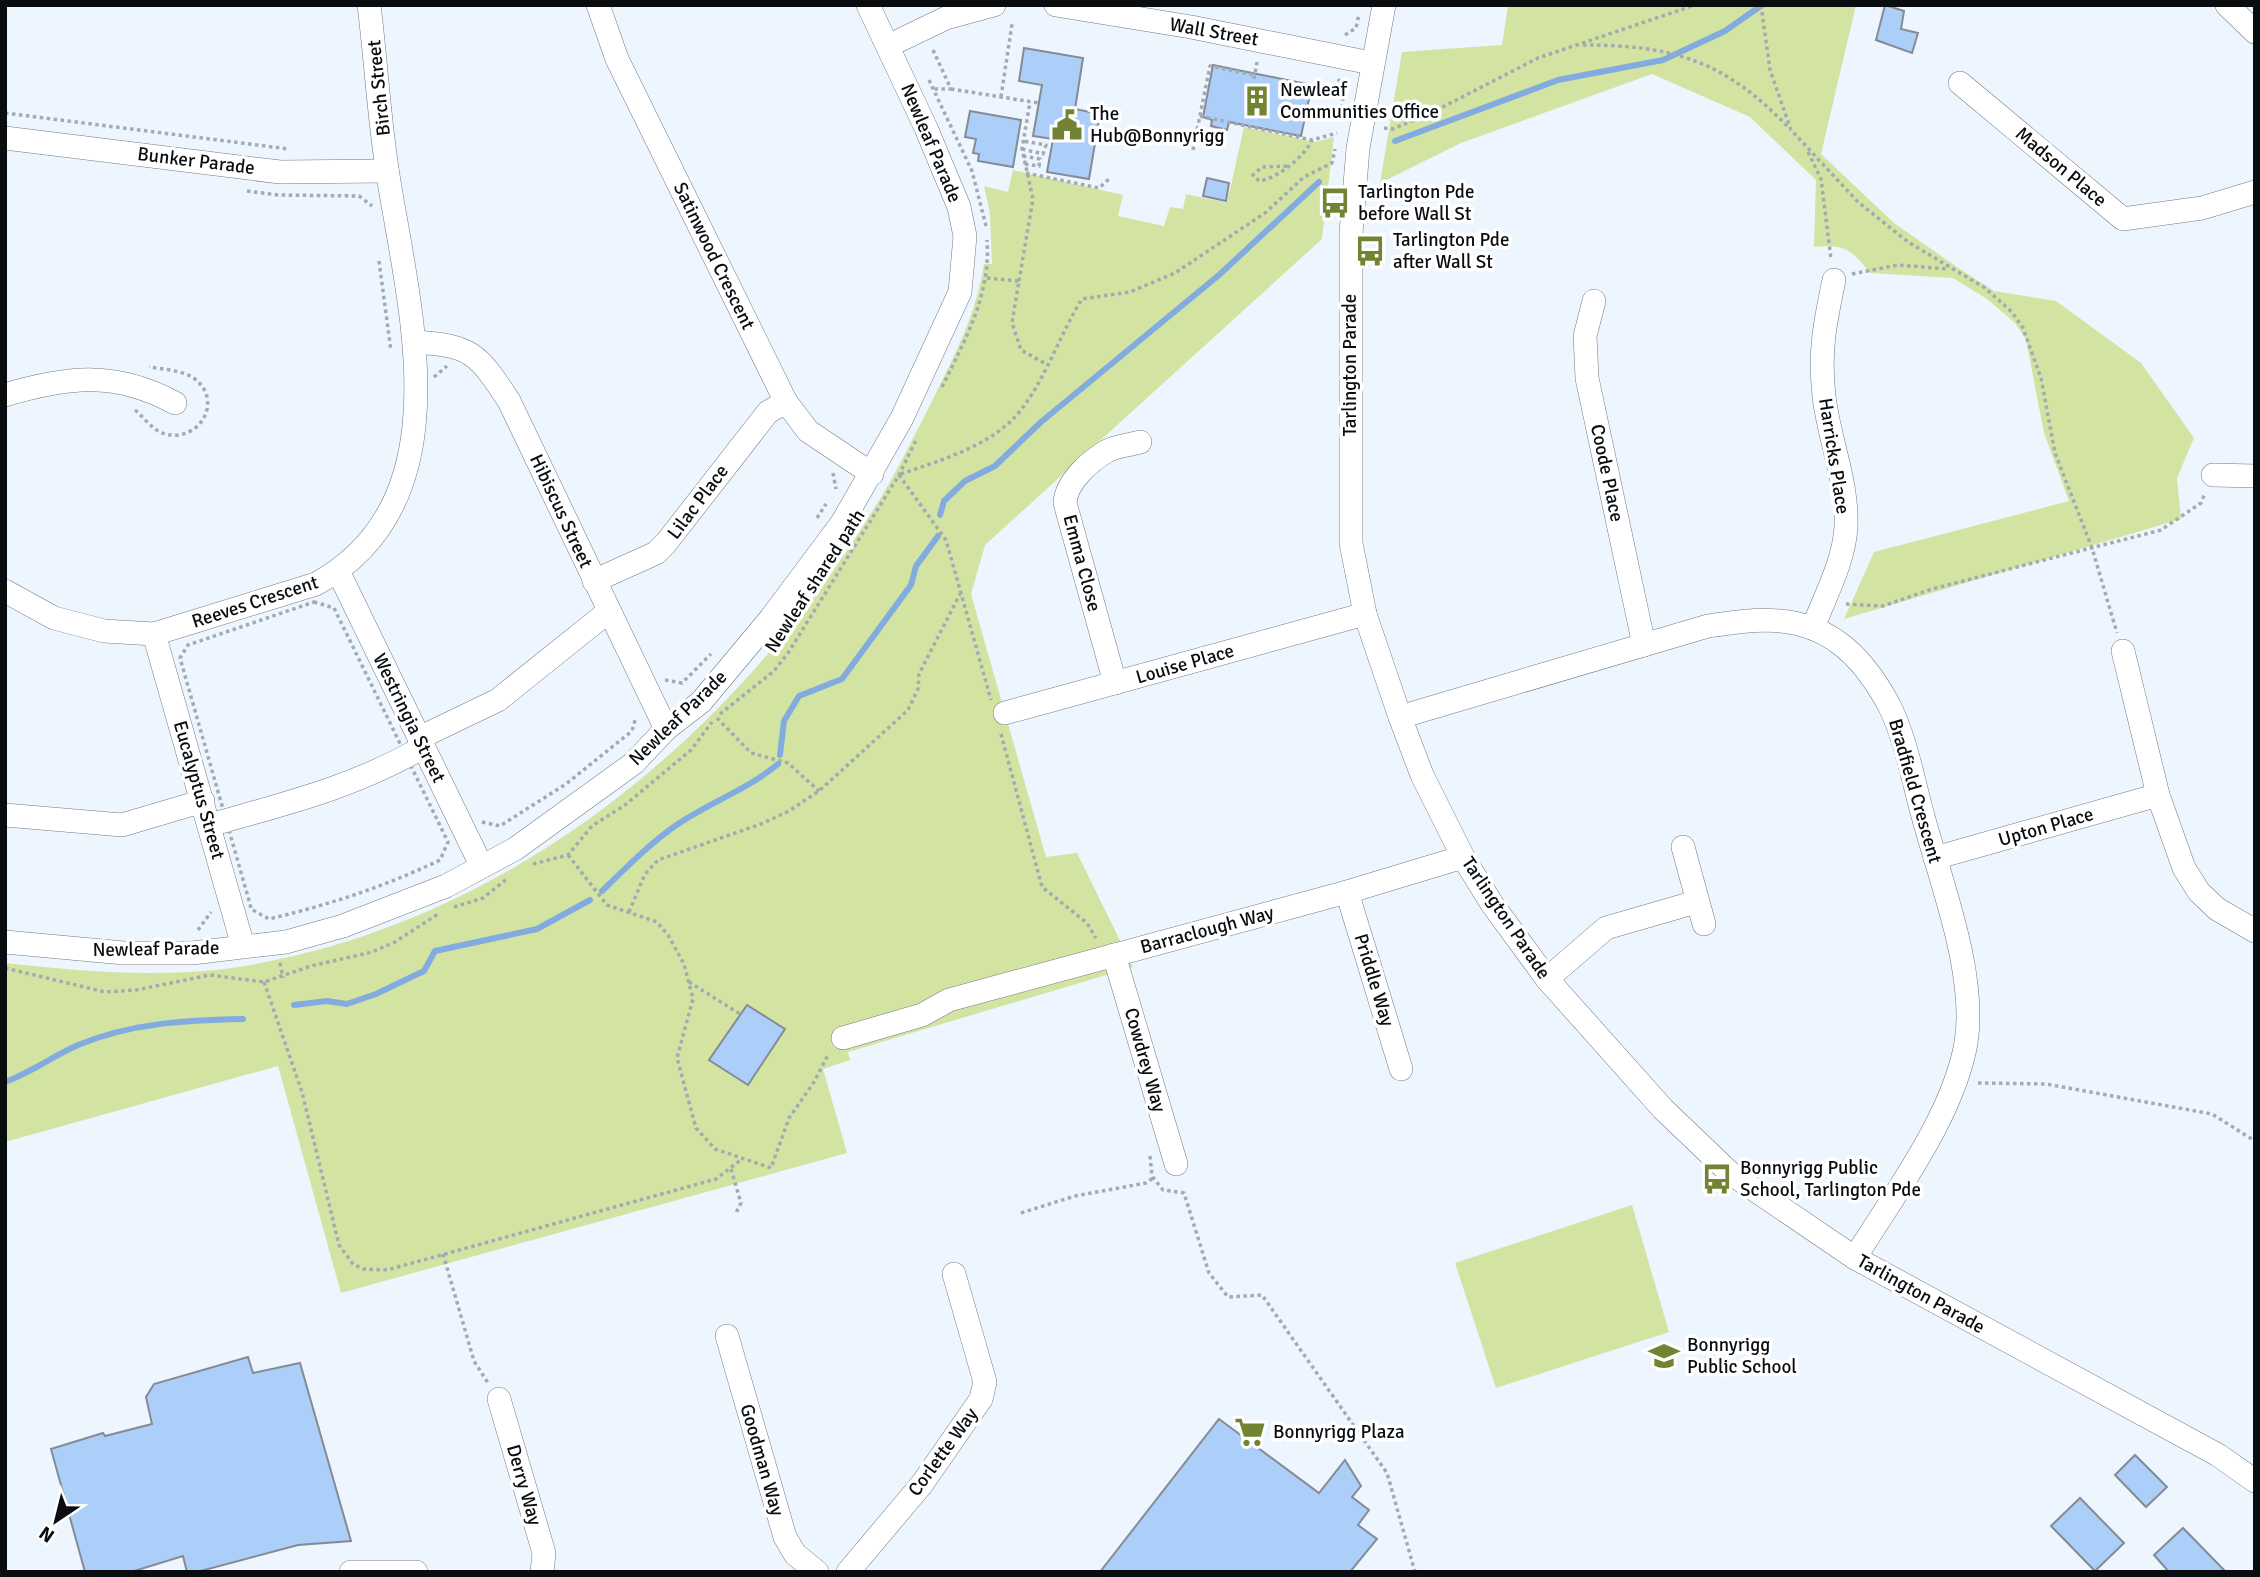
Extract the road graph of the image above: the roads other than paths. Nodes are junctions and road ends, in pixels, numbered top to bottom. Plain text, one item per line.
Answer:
1 (369, 5) edge
2 (598, 5) edge
3 (868, 5) edge
4 (995, 5) edge
5 (1056, 5) edge
6 (1384, 5) edge
7 (2227, 5) edge
8 (2255, 32) edge
9 (888, 46) junction
10 (1371, 63) junction
11 (1961, 83) dead end
12 (5, 138) edge
13 (387, 171) junction
14 (2255, 192) edge
15 (1834, 280) road end
16 (1594, 301) dead end
17 (414, 342) junction
18 (5, 395) edge
19 (786, 401) junction
20 (175, 403) dead end
21 (1140, 442) dead end
22 (872, 474) junction
23 (2213, 474) road end
24 (2255, 477) edge
25 (338, 571) junction
26 (594, 581) junction
27 (5, 591) edge
28 (609, 611) junction
29 (1365, 614) junction
30 (1813, 628) junction
31 (154, 634) junction
32 (1644, 645) junction
33 (2123, 651) road end
34 (1115, 683) junction
35 (1005, 713) dead end
36 (1399, 717) junction
37 (666, 729) junction
38 (416, 748) junction
39 (2158, 795) junction
40 (203, 801) junction
41 (5, 815) edge
42 (218, 823) junction
43 (1683, 847) dead end
44 (1463, 857) junction
45 (1935, 858) junction
46 (481, 865) junction
47 (1348, 892) junction
48 (2255, 931) edge
49 (5, 942) edge
50 (243, 946) junction
51 (1115, 956) junction
52 (1547, 979) junction
53 (843, 1038) road end
54 (1401, 1069) dead end
55 (1176, 1164) road end
56 (1856, 1258) junction
57 (954, 1274) dead end
58 (727, 1336) dead end
59 (499, 1399) road end
60 (2255, 1481) edge
61 (351, 1572) edge
62 (416, 1572) edge
63 (542, 1572) edge
64 (817, 1572) edge
65 (848, 1572) edge

1 - 13 street, Birch Street
2 - 19 street, Satinwood Crescent
3 - 9 street, Newleaf Parade
4 - 9 street
5 - 10 street, Wall Street
6 - 10 street, Tarlington Parade
7 - 8 street
9 - 22 street, Newleaf Parade
10 - 29 street, Tarlington Parade
11 - 14 street, Madson Place
12 - 13 street, Bunker Parade
13 - 17 street, Reeves Crescent
15 - 30 street, Harricks Place
16 - 32 street, Coode Place
17 - 25 street, Reeves Crescent
17 - 26 street, Hibiscus Street
18 - 20 street
19 - 22 street, Satinwood Crescent
19 - 26 street, Lilac Place
21 - 34 street, Emma Close
22 - 37 street, Newleaf Parade
23 - 24 street
25 - 31 street, Reeves Crescent
25 - 38 street, Westringia Street
26 - 28 street, Hibiscus Street
27 - 31 street, Reeves Crescent
28 - 37 street, Hibiscus Street
28 - 38 street
29 - 34 street, Louise Place
29 - 36 street, Tarlington Parade
30 - 32 street, Bradfield Crescent
30 - 45 street, Bradfield Crescent
31 - 40 street, Eucalyptus Street
32 - 36 street, Bradfield Crescent
33 - 39 street
34 - 35 street, Louise Place
36 - 44 street, Tarlington Parade
37 - 46 street, Newleaf Parade
38 - 42 street
38 - 46 street, Westringia Street
39 - 45 street, Upton Place
39 - 48 street
40 - 41 street
40 - 42 street, Eucalyptus Street
42 - 50 street, Eucalyptus Street
43 - 52 street
44 - 47 street, Barraclough Way
44 - 52 street, Tarlington Parade
45 - 56 street, Bradfield Crescent
46 - 50 street, Newleaf Parade
47 - 51 street, Barraclough Way
47 - 54 street, Priddle Way
49 - 50 street, Newleaf Parade
51 - 53 street, Barraclough Way
51 - 55 street, Cowdrey Way
52 - 56 street, Tarlington Parade
56 - 60 street, Tarlington Parade
57 - 65 street, Corlette Way
58 - 64 street, Goodman Way
59 - 63 street, Derry Way
61 - 62 street

